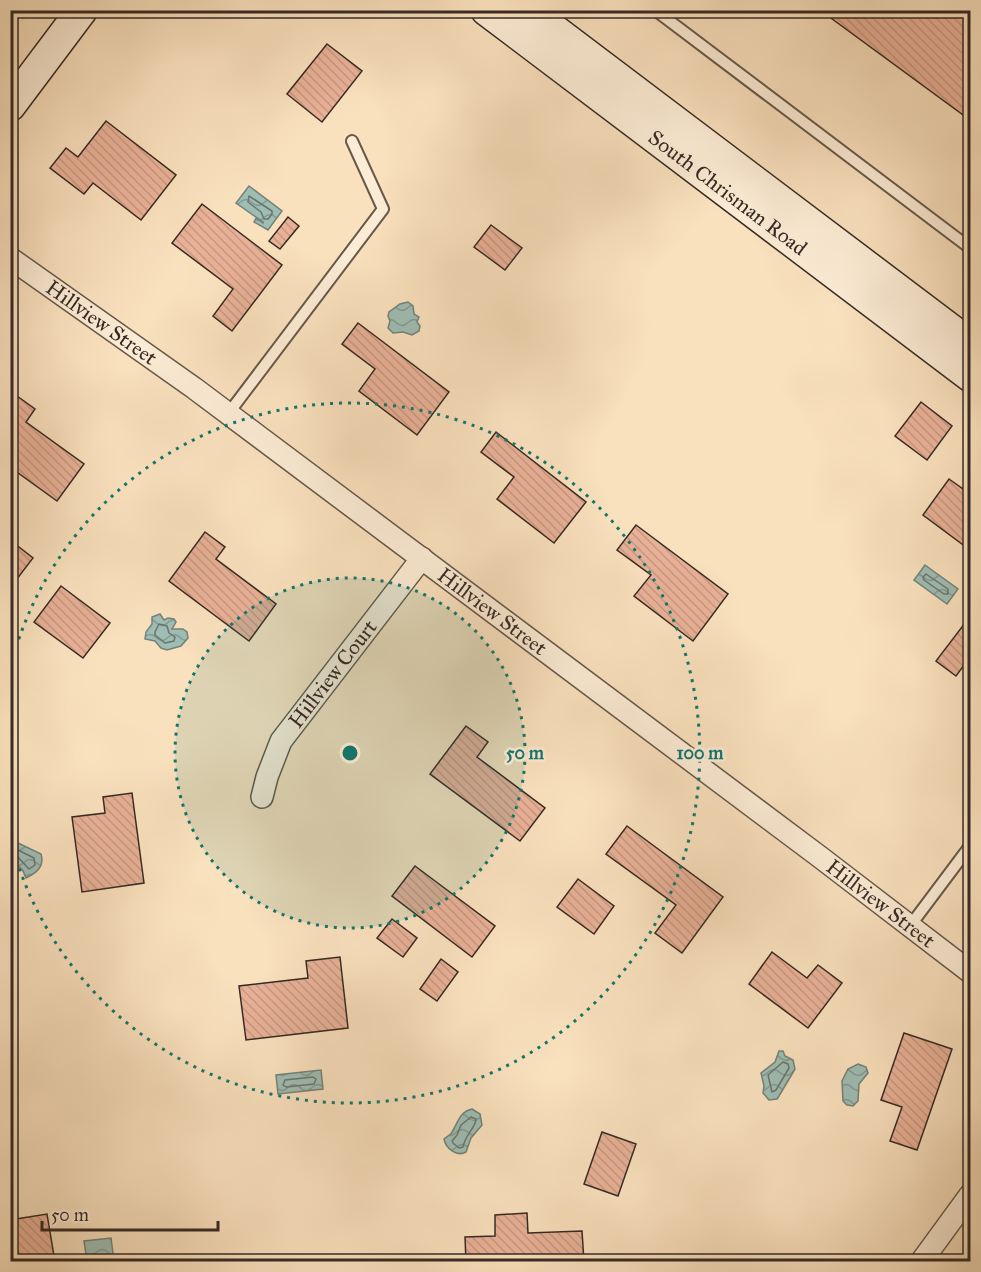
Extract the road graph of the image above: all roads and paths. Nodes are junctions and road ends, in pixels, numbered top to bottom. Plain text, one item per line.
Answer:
1 (82, 10) edge
2 (92, 10) edge
3 (486, 10) edge
4 (528, 10) edge
5 (656, 10) edge
6 (41, 64) junction
7 (10, 106) edge
8 (352, 141) dead end
9 (970, 248) edge
10 (10, 258) edge
11 (886, 280) junction
12 (970, 330) edge
13 (970, 344) edge
14 (970, 376) edge
15 (228, 414) junction
16 (422, 558) junction
17 (262, 797) dead end
18 (970, 846) edge
19 (910, 926) junction
20 (970, 972) edge
21 (970, 1195) edge
22 (921, 1262) edge

1 - 6 street
2 - 6 street
3 - 14 street, South Chrisman Road
4 - 11 street, South Chrisman Road
5 - 9 lane
6 - 7 street
8 - 15 lane
10 - 15 street, Hillview Street
11 - 12 street
11 - 13 street, South Chrisman Road
15 - 16 street, Hillview Street
16 - 17 street, Hillview Court
16 - 19 street, Hillview Street
18 - 19 lane
19 - 20 street, Hillview Street
21 - 22 street

